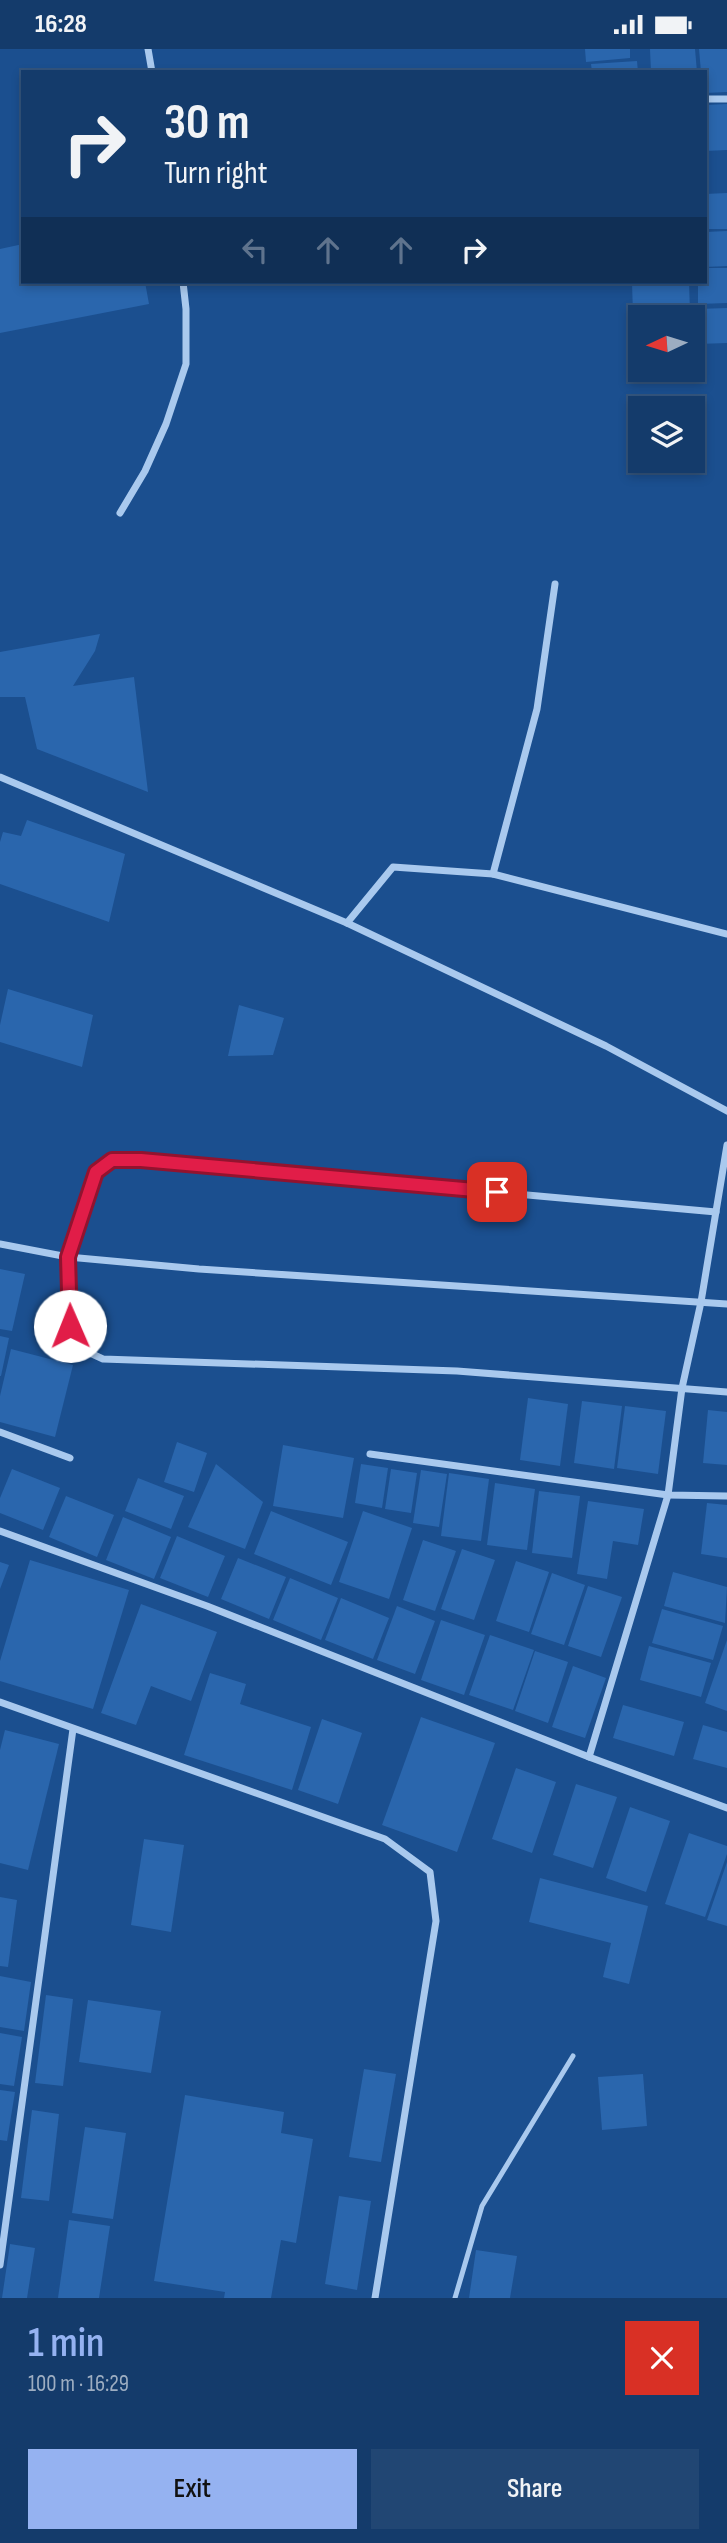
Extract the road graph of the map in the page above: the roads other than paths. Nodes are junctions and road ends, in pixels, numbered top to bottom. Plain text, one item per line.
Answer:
1 (148, 49) edge
2 (152, 70) edge
3 (707, 99) edge
4 (727, 99) edge
5 (183, 284) edge
6 (120, 513) dead end
7 (555, 584) dead end
8 (0, 777) edge
9 (493, 874) junction
10 (347, 923) junction
11 (727, 935) edge
12 (727, 1111) edge
13 (727, 1145) edge
14 (716, 1212) junction
15 (0, 1244) edge
16 (68, 1257) junction
17 (701, 1303) junction
18 (727, 1304) edge
19 (682, 1388) junction
20 (727, 1392) edge
21 (0, 1432) edge
22 (370, 1454) dead end
23 (70, 1458) dead end
24 (668, 1495) junction
25 (727, 1496) edge
26 (0, 1531) edge
27 (0, 1702) edge
28 (73, 1729) junction
29 (589, 1757) junction
30 (727, 1808) edge
31 (573, 2056) dead end
32 (0, 2265) edge
33 (375, 2298) edge
34 (455, 2298) edge

1 - 2 street
3 - 4 street
5 - 6 street
7 - 9 street
8 - 10 street
9 - 10 street
9 - 11 street
10 - 12 street
13 - 14 street
14 - 16 street
14 - 17 street
15 - 16 street
16 - 17 street
16 - 19 street
17 - 18 street
17 - 19 street
19 - 20 street
19 - 24 street
21 - 23 street
22 - 24 street
24 - 25 street
24 - 29 street
26 - 29 street
27 - 28 street
28 - 32 street
28 - 33 street
29 - 30 street
31 - 34 lane

